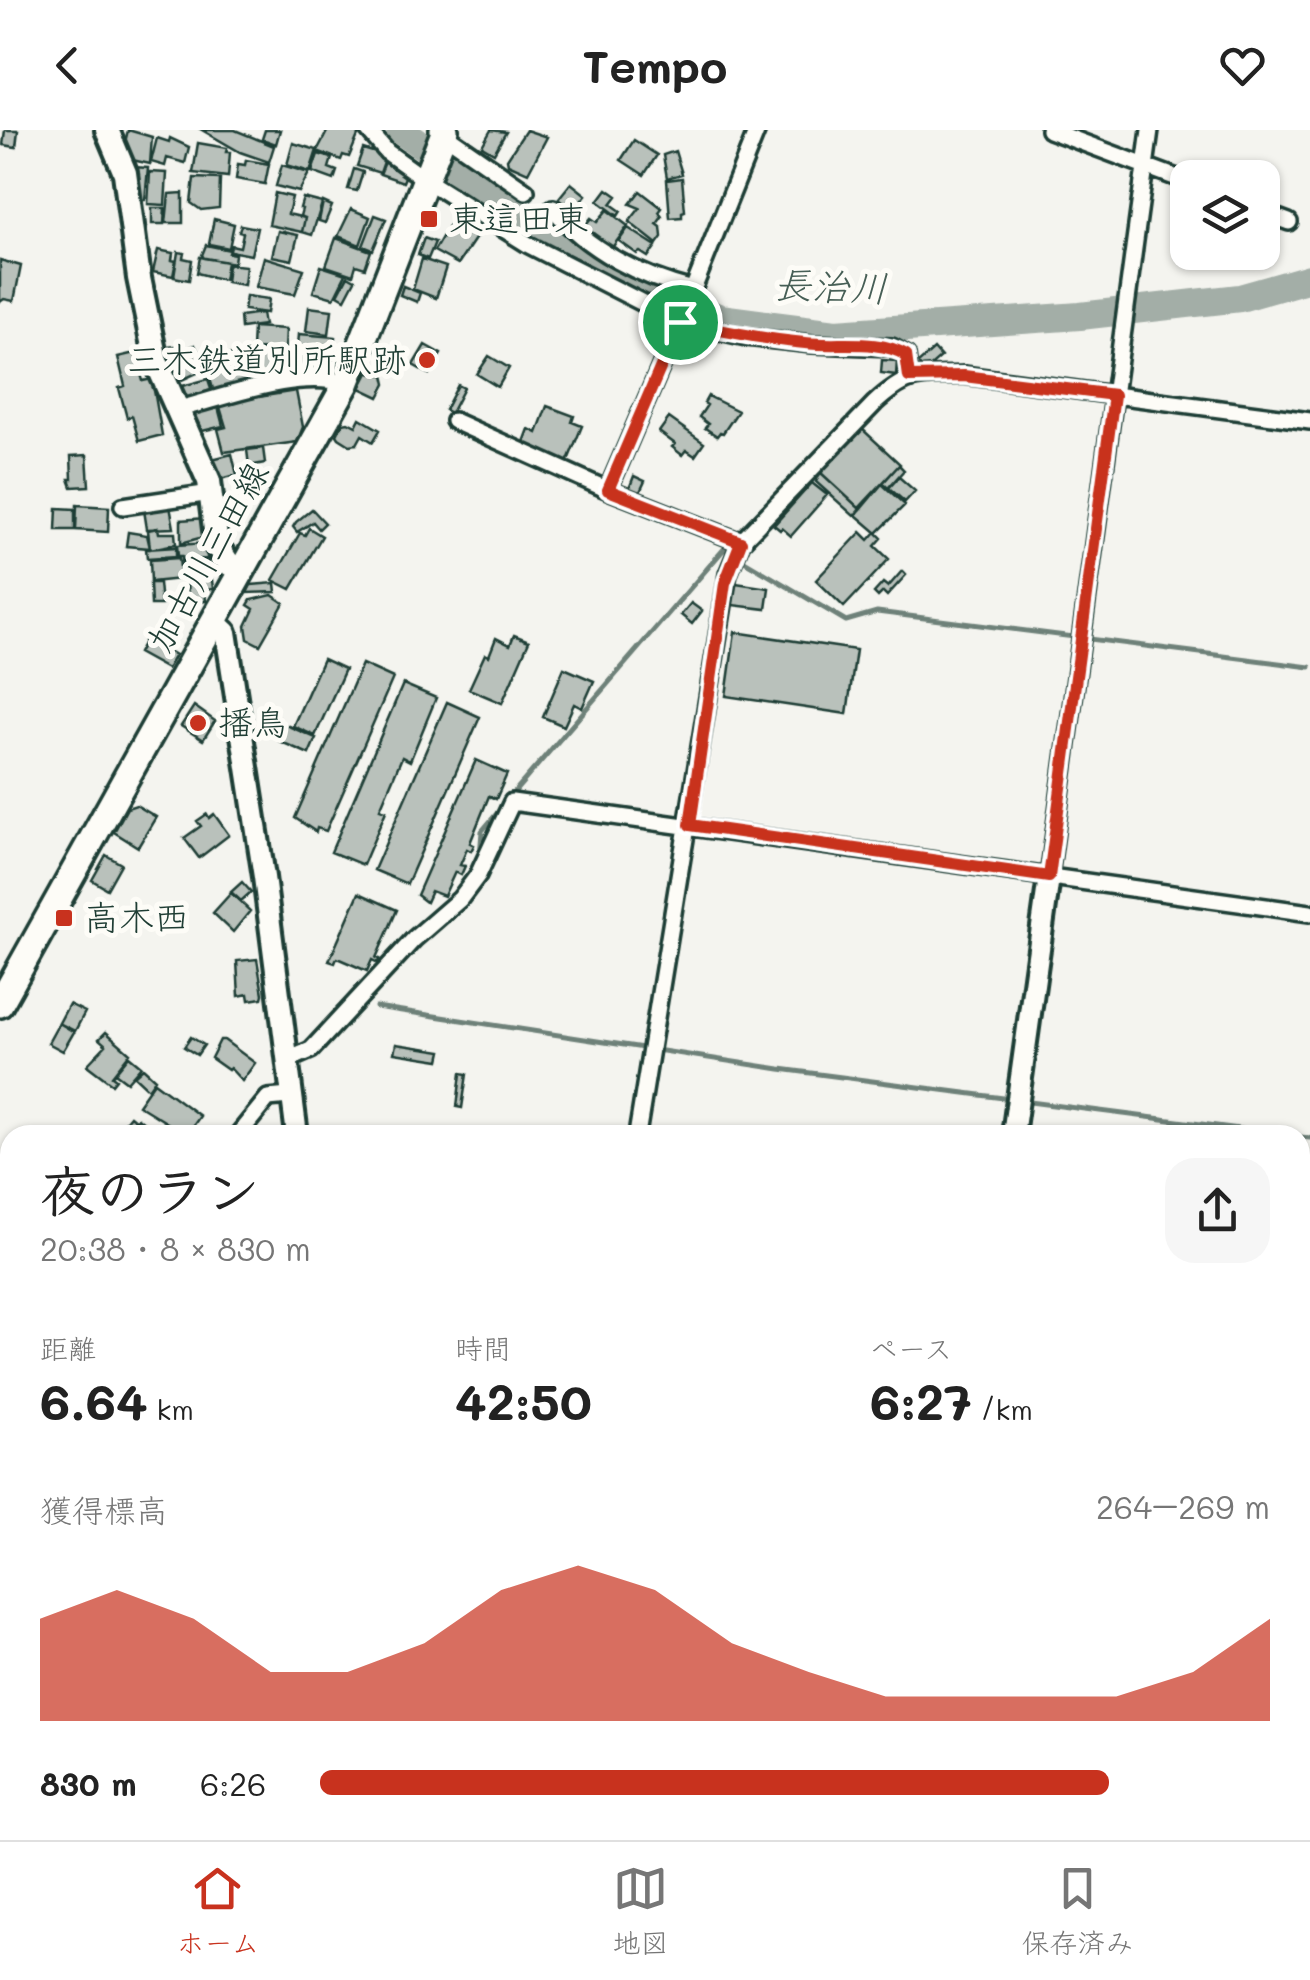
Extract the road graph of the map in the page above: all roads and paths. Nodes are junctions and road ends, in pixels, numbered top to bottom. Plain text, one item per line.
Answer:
1 (107, 130) edge
2 (368, 130) edge
3 (757, 130) edge
4 (1049, 130) edge
5 (1150, 130) edge
6 (442, 132) edge
7 (1145, 166) junction
8 (1170, 175) edge
9 (426, 180) junction
10 (526, 191) dead end
11 (552, 208) dead end
12 (1280, 219) edge
13 (1288, 222) dead end
14 (693, 290) junction
15 (680, 322) junction
16 (909, 377) junction
17 (346, 384) junction
18 (1114, 395) junction
19 (176, 410) junction
20 (454, 420) dead end
21 (1310, 421) edge
22 (608, 490) junction
23 (211, 493) junction
24 (122, 506) dead end
25 (741, 542) junction
26 (241, 570) junction
27 (213, 620) junction
28 (690, 825) junction
29 (1049, 877) junction
30 (1310, 913) edge
31 (0, 1004) edge
32 (288, 1060) junction
33 (290, 1096) junction
34 (246, 1125) edge
35 (295, 1125) edge
36 (639, 1125) edge
37 (1014, 1125) edge

1 - 19 main road
2 - 9 street
3 - 14 street
4 - 7 street
5 - 7 street
6 - 9 main road, 加古川三田線
6 - 10 street
7 - 8 street
7 - 18 street
9 - 15 street
9 - 17 main road, 加古川三田線
11 - 14 street
12 - 13 street
14 - 15 street
15 - 16 street
15 - 22 street
16 - 18 street
16 - 25 street
17 - 19 street
17 - 26 main road, 加古川三田線
18 - 21 street
18 - 29 street
19 - 23 main road
20 - 22 street
22 - 25 street
23 - 24 street
23 - 26 main road
25 - 28 street
26 - 27 main road, 加古川三田線
27 - 31 main road, 加古川三田線
27 - 32 street
28 - 29 street
28 - 32 street
28 - 36 street
29 - 30 street
29 - 37 street
32 - 33 street
33 - 34 street
33 - 35 street

